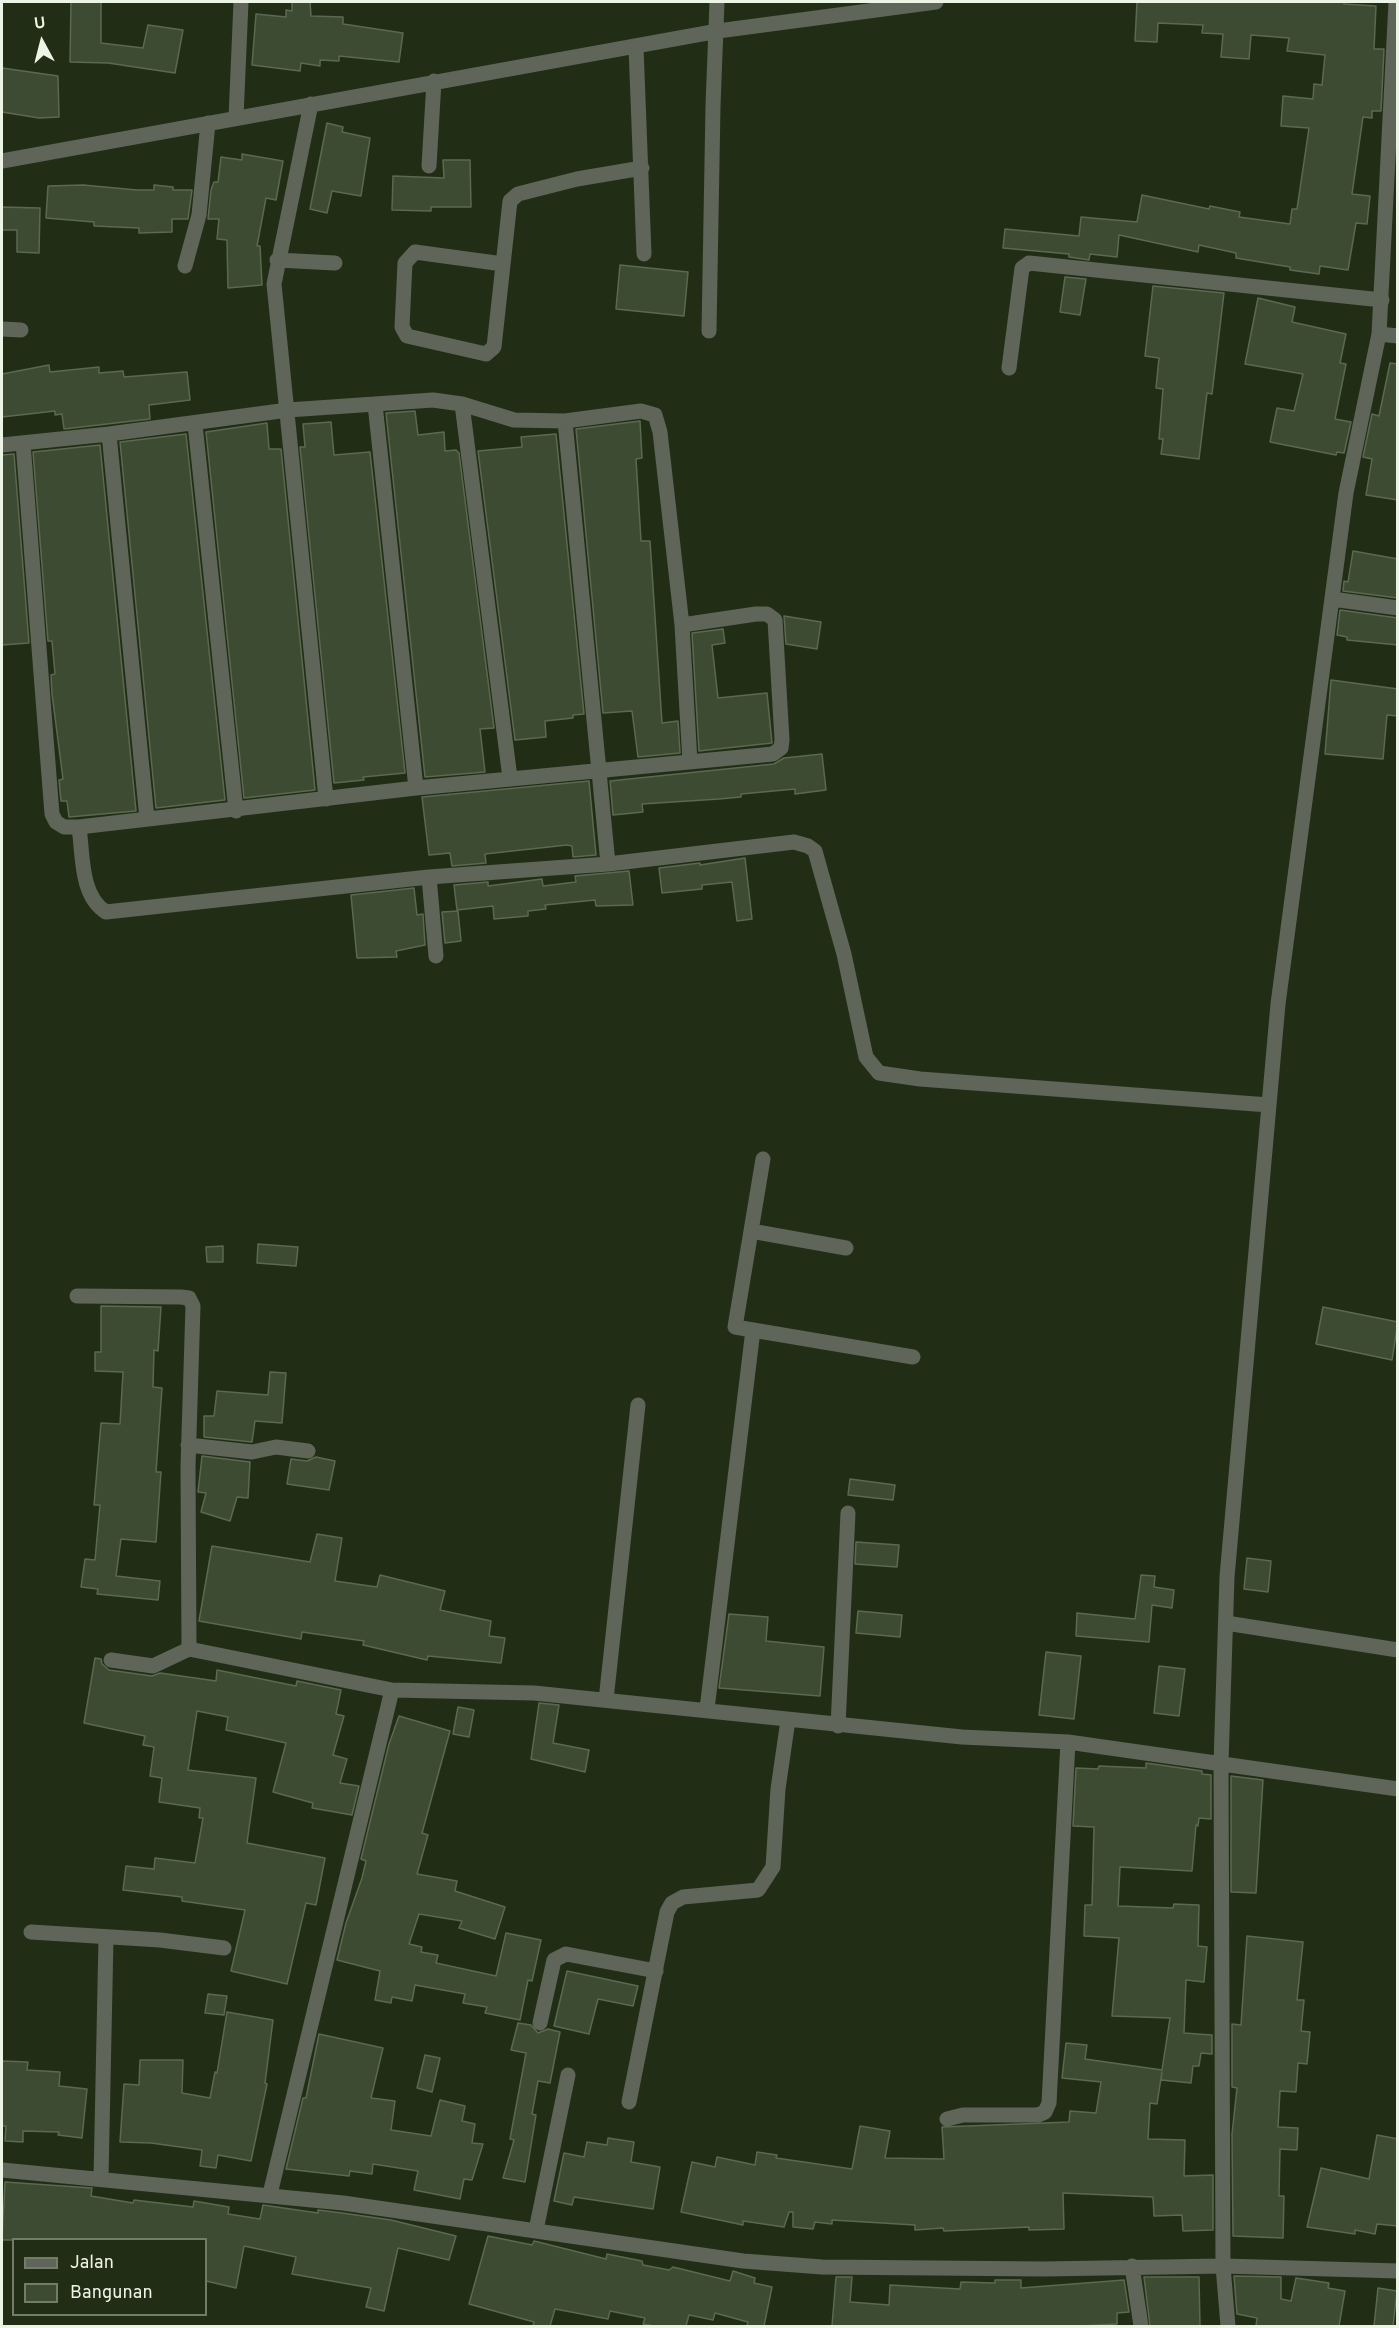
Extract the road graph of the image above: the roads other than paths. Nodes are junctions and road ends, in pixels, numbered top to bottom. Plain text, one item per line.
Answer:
1 (241, 2) edge
2 (717, 2) edge
3 (936, 2) edge
4 (1396, 2) edge
5 (718, 32) junction
6 (636, 47) junction
7 (434, 81) junction
8 (311, 104) junction
9 (236, 118) junction
10 (208, 123) junction
11 (1394, 128) edge
12 (2, 161) edge
13 (429, 166) dead end
14 (642, 168) junction
15 (644, 254) dead end
16 (277, 260) junction
17 (335, 263) dead end
18 (503, 264) junction
19 (185, 266) dead end
20 (1382, 300) junction
21 (2, 329) edge
22 (21, 330) dead end
23 (710, 331) dead end
24 (1379, 334) junction
25 (1398, 336) edge
26 (1009, 368) dead end
27 (375, 404) junction
28 (462, 404) junction
29 (288, 410) junction
30 (565, 421) junction
31 (195, 424) junction
32 (110, 434) junction
33 (23, 443) junction
34 (2, 445) edge
35 (1332, 599) junction
36 (1398, 608) edge
37 (682, 625) junction
38 (690, 762) junction
39 (601, 772) junction
40 (510, 778) junction
41 (416, 788) junction
42 (326, 799) junction
43 (236, 811) junction
44 (147, 819) junction
45 (79, 827) junction
46 (608, 864) junction
47 (429, 878) junction
48 (436, 956) dead end
49 (1269, 1105) junction
50 (763, 1159) dead end
51 (751, 1231) junction
52 (846, 1248) dead end
53 (77, 1296) dead end
54 (753, 1330) junction
55 (913, 1357) dead end
56 (638, 1405) dead end
57 (188, 1445) junction
58 (308, 1451) dead end
59 (848, 1513) dead end
60 (1226, 1623) junction
61 (189, 1649) junction
62 (1398, 1650) edge
63 (111, 1660) dead end
64 (392, 1690) junction
65 (606, 1700) junction
66 (707, 1709) junction
67 (789, 1720) junction
68 (838, 1726) junction
69 (1068, 1742) junction
70 (1221, 1763) junction
71 (1398, 1789) edge
72 (31, 1932) dead end
73 (106, 1938) junction
74 (224, 1948) dead end
75 (656, 1971) junction
76 (540, 2023) dead end
77 (568, 2075) dead end
78 (629, 2102) dead end
79 (947, 2119) dead end
80 (2, 2170) edge
81 (101, 2179) junction
82 (270, 2194) junction
83 (536, 2230) junction
84 (1223, 2265) junction
85 (1132, 2266) junction
86 (1398, 2271) edge
87 (1141, 2326) edge
88 (1228, 2326) edge

1 - 9 street
2 - 5 street
3 - 5 street
4 - 11 street
5 - 6 street
5 - 23 street
6 - 7 street
6 - 14 street
7 - 8 street
7 - 13 street
8 - 9 street
8 - 16 street
9 - 10 street
10 - 12 street
10 - 19 street
11 - 20 street
14 - 15 street
14 - 18 street
16 - 17 street
16 - 29 street
18 - 18 street
20 - 24 street
20 - 26 street
21 - 22 street
24 - 25 street
24 - 35 street
27 - 28 street
27 - 29 street
27 - 41 street
28 - 30 street
28 - 40 street
29 - 31 street
29 - 42 street
30 - 37 street
30 - 39 street
31 - 32 street
31 - 43 street
32 - 33 street
32 - 44 street
33 - 34 street
33 - 45 street
35 - 36 street
35 - 49 street
37 - 38 street
37 - 38 street
38 - 39 street
39 - 40 street
39 - 46 street
40 - 41 street
41 - 42 street
42 - 43 street
43 - 44 street
44 - 45 street
45 - 47 street
46 - 47 street
46 - 49 street
47 - 48 street
49 - 60 street
50 - 51 street
51 - 52 street
51 - 54 street
53 - 57 street
54 - 55 street
54 - 66 street
56 - 65 street
57 - 58 street
57 - 61 street
59 - 68 street
60 - 62 street
60 - 70 street
61 - 63 street
61 - 64 street
64 - 65 street
64 - 82 street
65 - 66 street
66 - 67 street
67 - 68 street
67 - 75 street
68 - 69 street
69 - 70 street
69 - 79 street
70 - 71 street
70 - 84 street
72 - 73 street
73 - 74 street
73 - 81 street
75 - 76 street
75 - 78 street
77 - 83 street
80 - 81 street
81 - 82 street
82 - 83 street
83 - 85 street
84 - 85 street
84 - 86 street
84 - 88 street
85 - 87 street

